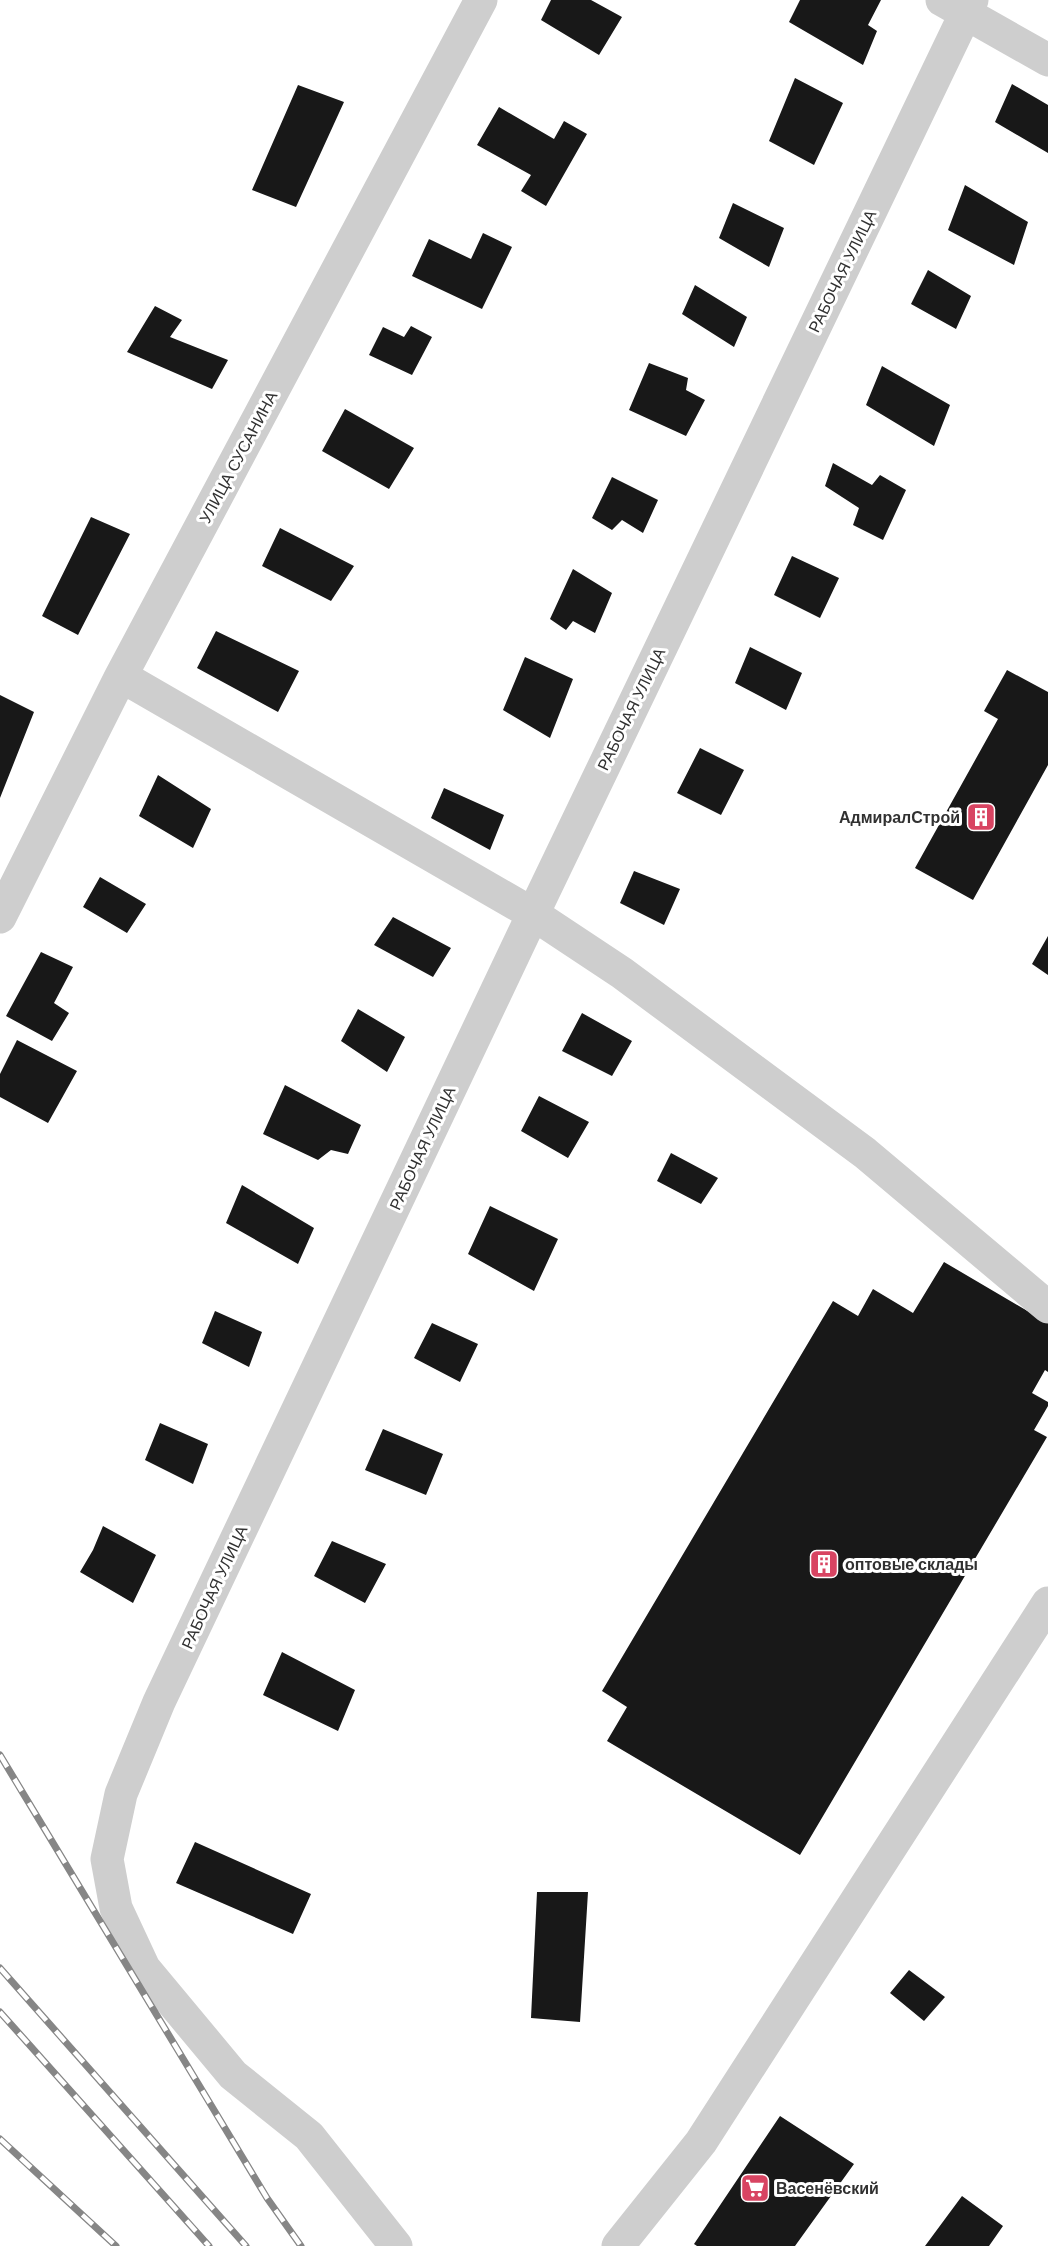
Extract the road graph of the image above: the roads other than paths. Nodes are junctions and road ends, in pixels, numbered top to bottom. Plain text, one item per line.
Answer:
1 (481, 0) edge
2 (960, 4) edge
3 (1048, 60) edge
4 (121, 676) junction
5 (533, 914) junction
6 (0, 917) edge
7 (1048, 1307) edge
8 (1048, 1603) edge
9 (396, 2246) edge
10 (618, 2246) edge

1 - 4 street, УЛИЦА СУСАНИНА
2 - 3 street
2 - 5 street, РАБОЧАЯ УЛИЦА
4 - 5 street
4 - 6 street, УЛИЦА СУСАНИНА
5 - 7 street
5 - 9 street, РАБОЧАЯ УЛИЦА
8 - 10 street

